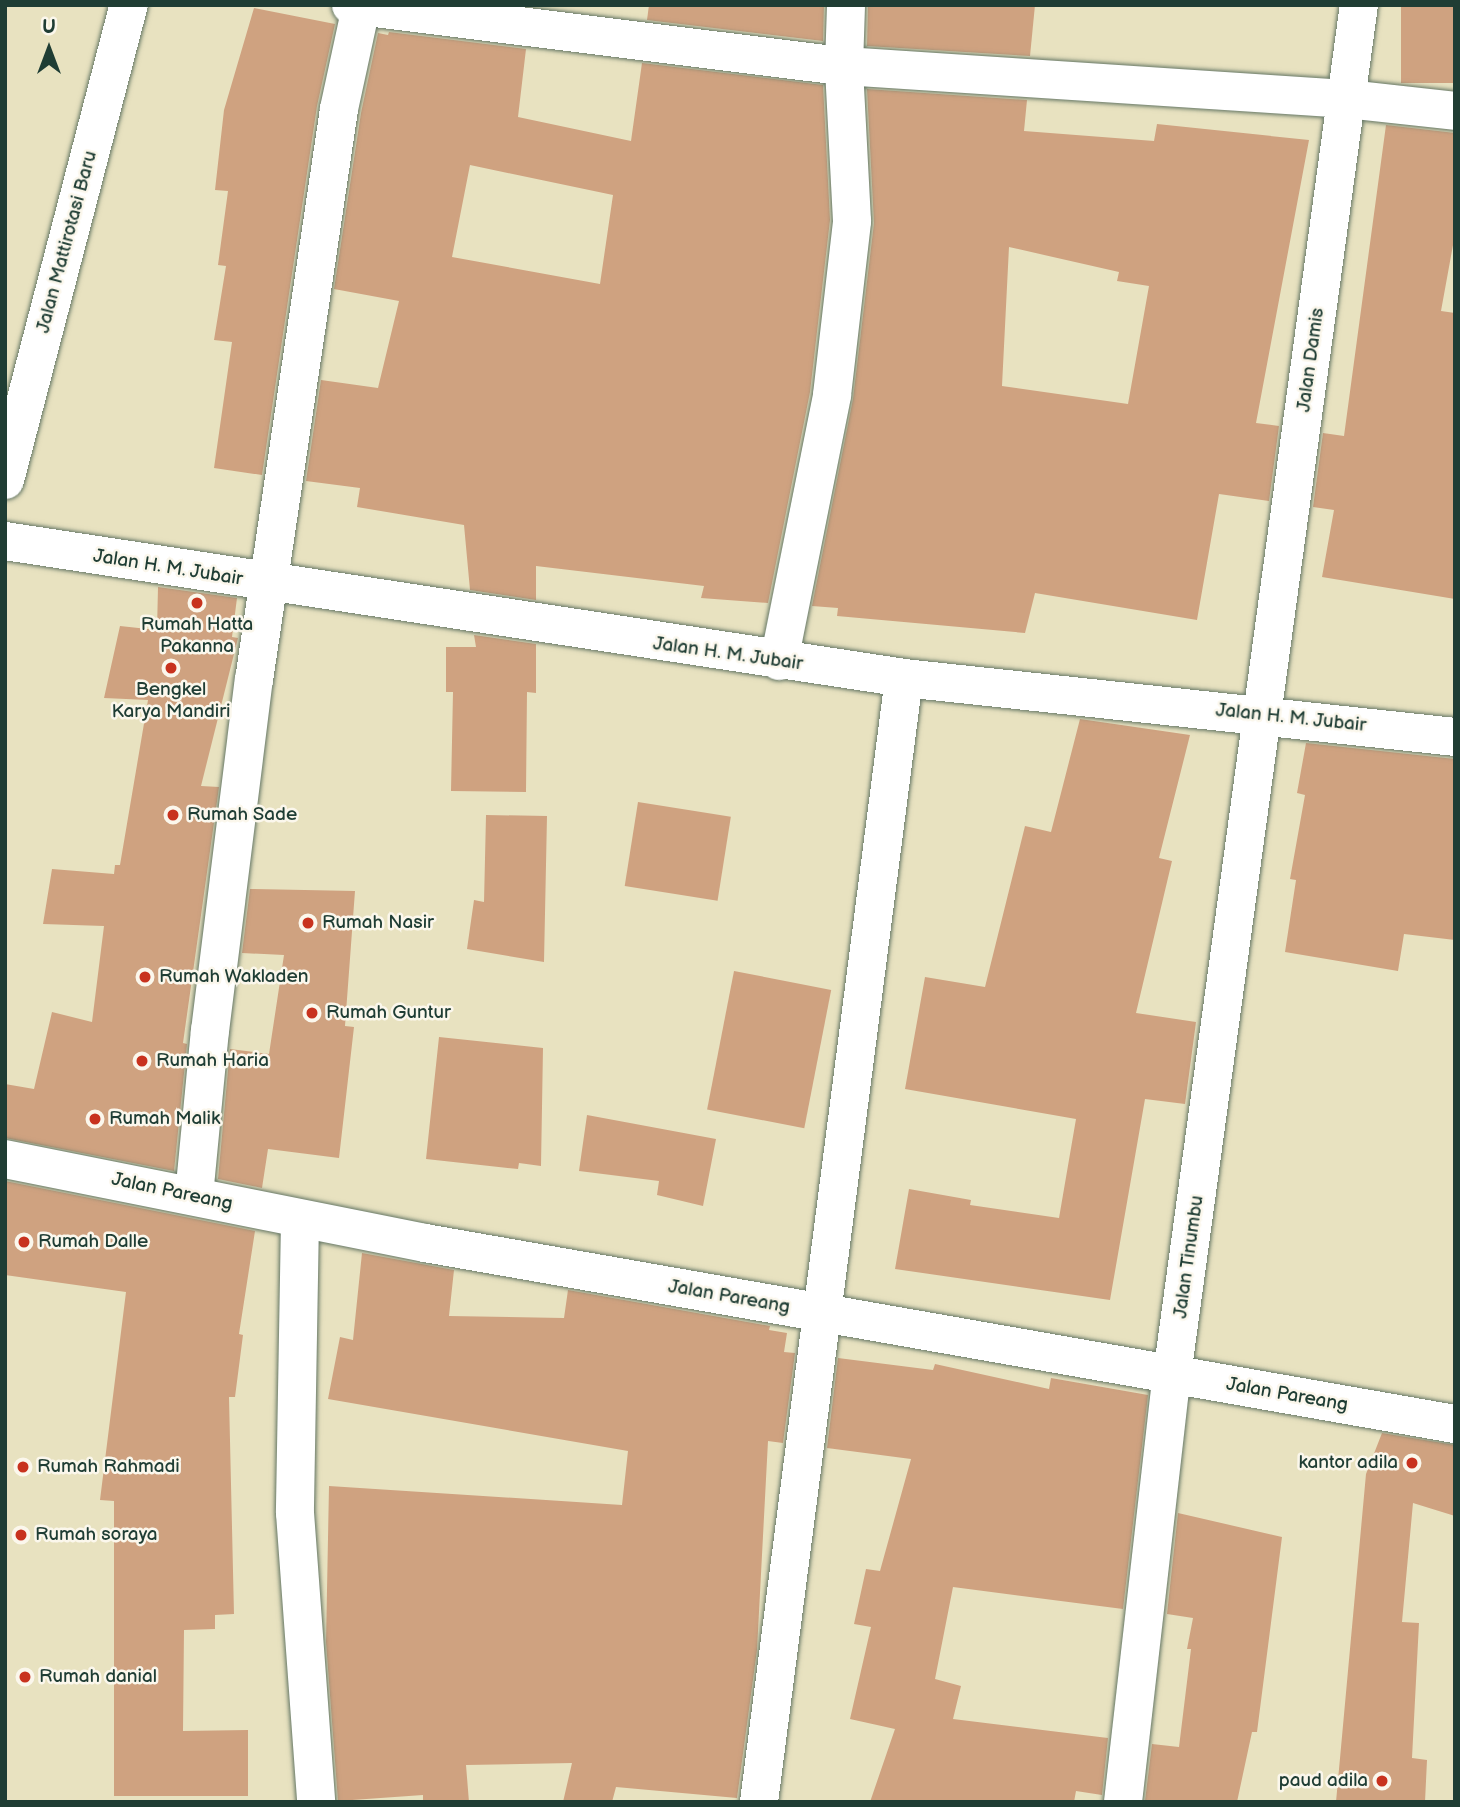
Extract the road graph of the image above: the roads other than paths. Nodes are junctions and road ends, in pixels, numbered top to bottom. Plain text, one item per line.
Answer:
1 (129, 5) edge
2 (846, 5) edge
3 (1359, 5) edge
4 (356, 6) edge
5 (844, 66) junction
6 (1347, 99) junction
7 (1455, 111) edge
8 (5, 480) edge
9 (5, 541) edge
10 (271, 585) junction
11 (779, 661) junction
12 (904, 678) junction
13 (1264, 714) junction
14 (1455, 737) edge
15 (5, 1159) edge
16 (194, 1196) junction
17 (300, 1220) junction
18 (822, 1313) junction
19 (1172, 1375) junction
20 (1455, 1424) edge
21 (316, 1802) edge
22 (759, 1802) edge
23 (1123, 1802) edge

1 - 8 street, Jalan Mattirotasi Baru
2 - 5 street
3 - 6 street, Jalan Damis
4 - 5 street
4 - 10 street
5 - 6 street
5 - 11 street
6 - 7 street
6 - 13 street, Jalan Damis
9 - 10 street, Jalan H. M. Jubair
10 - 11 street, Jalan H. M. Jubair
10 - 16 street
11 - 12 street, Jalan H. M. Jubair
12 - 13 street, Jalan H. M. Jubair
12 - 18 street
13 - 14 street, Jalan H. M. Jubair
13 - 19 street, Jalan Tinumbu
15 - 16 street, Jalan Pareang
16 - 17 street, Jalan Pareang
17 - 18 street, Jalan Pareang
17 - 21 street
18 - 19 street, Jalan Pareang
18 - 22 street
19 - 20 street, Jalan Pareang
19 - 23 street, Jalan Tinumbu

